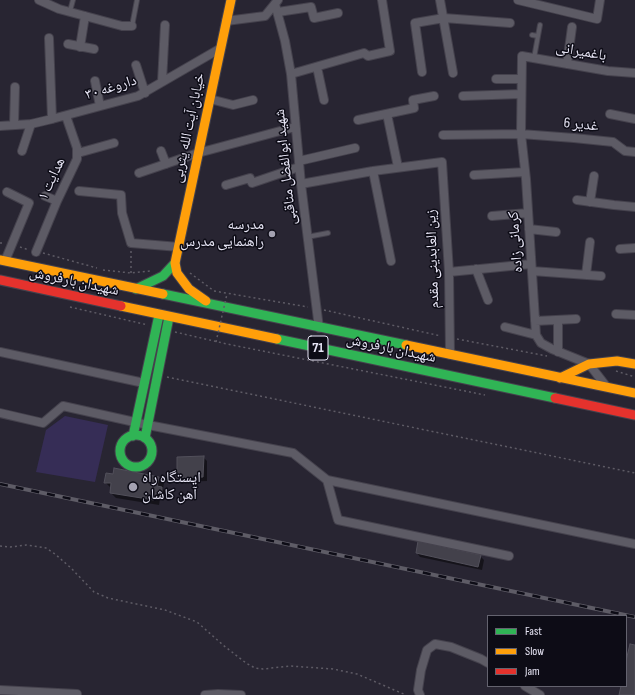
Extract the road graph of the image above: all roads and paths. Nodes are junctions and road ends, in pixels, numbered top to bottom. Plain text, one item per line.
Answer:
1 (39, 0) edge
2 (73, 0) edge
3 (137, 0) edge
4 (231, 0) edge
5 (382, 0) edge
6 (440, 0) edge
7 (518, 0) edge
8 (600, 0) edge
9 (277, 2) edge
10 (538, 2) edge
11 (70, 11) junction
12 (278, 12) junction
13 (338, 13) dead end
14 (85, 16) junction
15 (444, 18) junction
16 (226, 21) junction
17 (510, 23) dead end
18 (165, 25) dead end
19 (540, 25) dead end
20 (132, 26) joint
21 (572, 27) dead end
22 (532, 35) dead end
23 (538, 36) junction
24 (49, 38) dead end
25 (68, 44) dead end
26 (80, 47) junction
27 (220, 48) junction
28 (94, 49) dead end
29 (522, 56) joint
30 (534, 58) junction
31 (567, 64) junction
32 (136, 65) dead end
33 (317, 67) junction
34 (422, 72) dead end
35 (452, 73) dead end
36 (635, 73) edge
37 (291, 74) junction
38 (496, 79) dead end
39 (521, 79) junction
40 (95, 81) dead end
41 (162, 82) junction
42 (15, 87) dead end
43 (145, 93) junction
44 (521, 94) junction
45 (434, 96) dead end
46 (463, 96) dead end
47 (210, 99) junction
48 (253, 100) dead end
49 (324, 100) dead end
50 (100, 106) junction
51 (387, 114) junction
52 (610, 114) dead end
53 (66, 116) junction
54 (52, 119) junction
55 (635, 119) edge
56 (358, 120) dead end
57 (31, 124) junction
58 (14, 125) junction
59 (0, 126) edge
60 (295, 127) junction
61 (521, 134) junction
62 (443, 135) dead end
63 (114, 143) dead end
64 (355, 148) dead end
65 (22, 151) dead end
66 (161, 151) dead end
67 (635, 152) edge
68 (78, 153) junction
69 (198, 153) junction
70 (166, 164) junction
71 (299, 164) junction
72 (398, 168) junction
73 (373, 171) junction
74 (525, 172) junction
75 (139, 173) dead end
76 (474, 175) dead end
77 (594, 176) dead end
78 (301, 184) junction
79 (226, 185) dead end
80 (79, 191) dead end
81 (7, 192) dead end
82 (45, 196) dead end
83 (57, 200) junction
84 (577, 200) dead end
85 (590, 202) junction
86 (635, 207) edge
87 (528, 213) junction
88 (492, 216) dead end
89 (529, 230) junction
90 (556, 232) dead end
91 (328, 233) dead end
92 (308, 237) junction
93 (590, 242) dead end
94 (0, 243) edge
95 (131, 243) junction
96 (12, 245) junction
97 (179, 247) junction
98 (635, 248) edge
99 (620, 249) dead end
100 (36, 252) junction
101 (3, 261) edge
102 (391, 261) dead end
103 (175, 263) junction
104 (531, 267) junction
105 (476, 269) junction
106 (150, 271) dead end
107 (188, 272) dead end
108 (449, 272) junction
109 (131, 273) junction
110 (586, 275) junction
111 (600, 276) dead end
112 (0, 280) edge
113 (136, 289) junction
114 (226, 294) junction
115 (488, 300) dead end
116 (67, 306) dead end
117 (213, 306) junction
118 (316, 308) junction
119 (616, 314) dead end
120 (159, 315) junction
121 (635, 315) edge
122 (169, 317) junction
123 (576, 319) dead end
124 (558, 320) junction
125 (535, 321) junction
126 (505, 327) dead end
127 (156, 328) junction
128 (319, 328) junction
129 (167, 330) junction
130 (536, 335) junction
131 (450, 337) junction
132 (216, 342) junction
133 (422, 350) junction
134 (0, 352) edge
135 (558, 352) junction
136 (450, 355) junction
137 (550, 357) dead end
138 (468, 359) junction
139 (588, 364) junction
140 (635, 364) edge
141 (417, 368) junction
142 (615, 371) dead end
143 (158, 375) junction
144 (635, 376) edge
145 (560, 378) junction
146 (465, 380) junction
147 (144, 383) junction
148 (156, 386) junction
149 (607, 388) junction
150 (635, 393) edge
151 (486, 395) dead end
152 (0, 414) edge
153 (635, 415) edge
154 (136, 422) junction
155 (148, 425) junction
156 (133, 436) junction
157 (145, 438) junction
158 (635, 473) edge
159 (327, 480) junction
160 (635, 544) edge
161 (0, 546) edge
162 (509, 556) dead end
163 (487, 663) edge
164 (527, 687) edge
165 (0, 690) edge
166 (77, 694) edge
167 (205, 695) edge
168 (240, 695) edge
169 (406, 695) edge
170 (420, 695) edge
171 (540, 695) edge

1 - 11 street
2 - 11 lane
3 - 20 lane
4 - 16 main road, خیابان آیت الله یثربی
5 - 33 street
6 - 15 street
7 - 10 street
8 - 10 street
9 - 12 street, شهید ابوالفضل مناقبی
9 - 16 street
11 - 14 street
12 - 13 street
12 - 37 street, شهید ابوالفضل مناقبی
14 - 20 street
14 - 26 street
15 - 17 street
15 - 34 street
15 - 35 street
16 - 27 main road, خیابان آیت الله یثربی
18 - 41 street
19 - 23 lane
21 - 31 street
22 - 23 lane
23 - 30 lane
24 - 54 street
25 - 26 street
26 - 28 street
27 - 41 street, داروغه ۳۰
27 - 47 main road, خیابان آیت الله یثربی
29 - 30 street, باغمیرانی
29 - 39 street, کرمانی زاده
30 - 31 street, باغمیرانی
31 - 36 street, باغمیرانی
32 - 43 street
33 - 37 street
33 - 49 street
37 - 60 street, شهید ابوالفضل مناقبی
38 - 39 street
39 - 44 street, کرمانی زاده
40 - 50 street
41 - 43 street, داروغه ۳۰
42 - 58 street
43 - 50 street, داروغه ۳۰
44 - 46 street
44 - 61 street, کرمانی زاده
45 - 51 street
47 - 48 street
47 - 69 main road, خیابان آیت الله یثربی
50 - 53 street, داروغه ۳۰
51 - 56 street
51 - 72 street
52 - 55 street
53 - 54 street, داروغه ۳۰
53 - 68 street, هدایت ۱
54 - 57 street, داروغه ۳۰
57 - 58 street, داروغه ۳۰
57 - 65 street
58 - 59 street, داروغه ۳۰
60 - 69 street
60 - 71 street, شهید ابوالفضل مناقبی
61 - 62 street, غدیر 6
61 - 67 street, غدیر 6
61 - 74 street, کرمانی زاده
63 - 68 street
64 - 71 street
66 - 70 street
68 - 83 street, هدایت ۱
69 - 70 street
69 - 97 main road, خیابان آیت الله یثربی
70 - 75 street
71 - 78 street, شهید ابوالفضل مناقبی
71 - 79 street
72 - 73 street
72 - 108 street, زین العابدینی مقدم
73 - 78 street
73 - 102 street
74 - 76 street
74 - 87 street, کرمانی زاده
77 - 85 street
78 - 92 street, شهید ابوالفضل مناقبی
80 - 95 street
81 - 96 street
82 - 83 street
83 - 100 street, هدایت ۱
84 - 85 street
85 - 86 street
87 - 88 street
87 - 89 street, کرمانی زاده
89 - 90 street
89 - 104 street, کرمانی زاده
91 - 92 lane
92 - 118 street, شهید ابوالفضل مناقبی
93 - 110 street
94 - 96 path
95 - 97 street
95 - 109 path
96 - 100 path
96 - 101 street
97 - 103 main road, خیابان آیت الله یثربی
98 - 99 street
100 - 109 path
101 - 113 main road, شهیدان بارفروش / 71
103 - 113 main road
103 - 117 main road
104 - 105 street
104 - 110 street
104 - 125 street, کرمانی زاده
105 - 108 street
105 - 115 street
106 - 109 path
107 - 114 path
108 - 131 street, زین العابدینی مقدم
110 - 111 street
112 - 120 main road, شهیدان بارفروش / 71
113 - 117 main road, شهیدان بارفروش / 71
114 - 118 path
114 - 132 path, bridge
116 - 127 path
117 - 128 main road, شهیدان بارفروش / 71
118 - 128 street, شهید ابوالفضل مناقبی
118 - 131 path
119 - 121 street
120 - 122 main road, شهیدان بارفروش / 71
120 - 127 main road
122 - 129 main road
122 - 141 main road, شهیدان بارفروش / 71
123 - 124 street
124 - 125 street
124 - 135 street
125 - 130 street, کرمانی زاده
126 - 130 street
127 - 147 main road
128 - 133 main road, شهیدان بارفروش / 71
129 - 132 path
129 - 143 main road
130 - 135 street
131 - 136 street, زین العابدینی مقدم
131 - 137 path
132 - 151 path
133 - 136 main road, شهیدان بارفروش / 71
133 - 141 main road
134 - 147 street
135 - 139 street
136 - 138 main road, شهیدان بارفروش / 71
138 - 145 main road, شهیدان بارفروش / 71
138 - 146 main road
139 - 140 main road
139 - 145 main road
139 - 149 street
141 - 146 main road, شهیدان بارفروش / 71
142 - 144 path
143 - 148 main road
143 - 158 path
145 - 149 main road, شهیدان بارفروش / 71
146 - 153 main road, شهیدان بارفروش / 71
147 - 148 main road
147 - 154 main road
148 - 155 main road
149 - 150 main road, شهیدان بارفروش / 71
152 - 154 street
154 - 155 street
154 - 156 main road
155 - 157 main road
155 - 159 street
156 - 157 main road
156 - 157 main road
159 - 160 street
159 - 162 street
161 - 169 path
163 - 170 street
164 - 171 street
165 - 166 street
167 - 168 street

